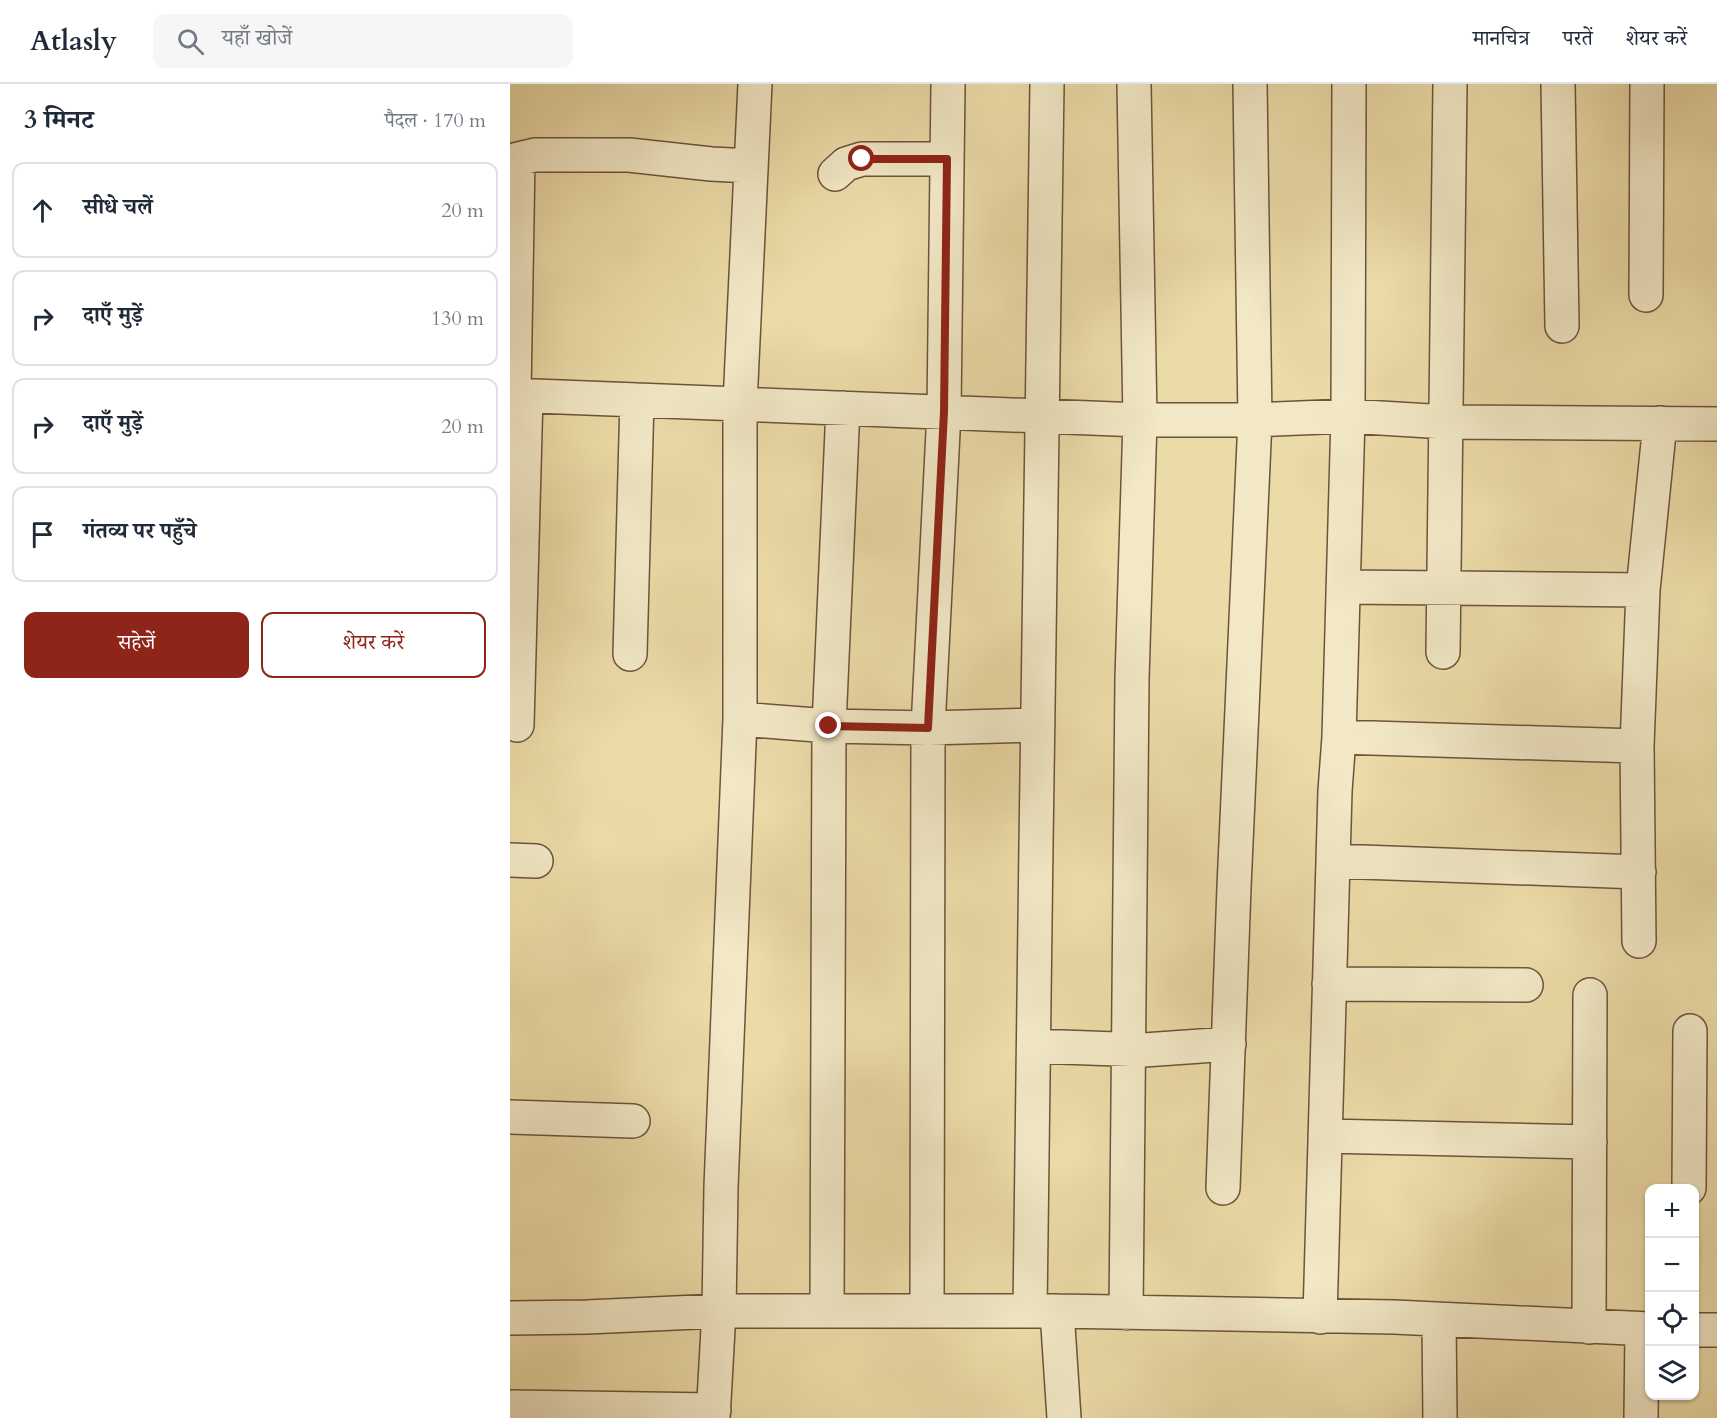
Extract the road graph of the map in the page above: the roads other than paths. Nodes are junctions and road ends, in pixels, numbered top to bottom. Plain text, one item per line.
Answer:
1 (755, 84) edge
2 (948, 84) edge
3 (1047, 84) edge
4 (1134, 84) edge
5 (1250, 84) edge
6 (1349, 84) edge
7 (1450, 84) edge
8 (1558, 84) edge
9 (1647, 84) edge
10 (947, 159) junction
11 (751, 166) junction
12 (835, 174) dead end
13 (1646, 295) dead end
14 (1562, 326) dead end
15 (518, 395) edge
16 (637, 400) junction
17 (740, 404) junction
18 (843, 408) junction
19 (944, 412) junction
20 (1041, 416) junction
21 (1348, 416) junction
22 (1140, 420) junction
23 (1255, 420) junction
24 (1446, 422) junction
25 (1660, 423) junction
26 (1717, 424) edge
27 (517, 490) edge
28 (1344, 587) junction
29 (1444, 588) junction
30 (1643, 590) junction
31 (1443, 652) dead end
32 (630, 654) dead end
33 (740, 719) junction
34 (517, 725) dead end
35 (1038, 725) junction
36 (829, 726) junction
37 (928, 728) junction
38 (1339, 737) junction
39 (1636, 746) junction
40 (1334, 861) junction
41 (1639, 873) junction
42 (1640, 941) dead end
43 (1329, 984) junction
44 (1526, 985) dead end
45 (1590, 995) dead end
46 (1690, 1031) dead end
47 (1229, 1044) junction
48 (1034, 1046) junction
49 (1129, 1050) junction
50 (510, 1117) edge
51 (633, 1120) dead end
52 (1325, 1136) junction
53 (1590, 1142) junction
54 (1689, 1184) edge
55 (1223, 1188) dead end
56 (719, 1311) junction
57 (827, 1311) junction
58 (927, 1311) junction
59 (1044, 1311) junction
60 (1126, 1313) junction
61 (1320, 1317) junction
62 (510, 1318) edge
63 (1439, 1320) junction
64 (1589, 1327) junction
65 (1645, 1329) edge
66 (1699, 1330) edge
67 (1717, 1330) edge
68 (1645, 1346) edge
69 (510, 1407) edge
70 (713, 1414) edge
71 (1064, 1418) edge
72 (1440, 1418) edge
73 (1641, 1418) edge

1 - 11 street
2 - 10 street
3 - 20 street
4 - 22 street
5 - 23 street
6 - 21 street
7 - 24 street
8 - 14 street
9 - 13 street
10 - 12 street
10 - 19 street
11 - 15 street
11 - 17 street
15 - 16 street
15 - 27 street
16 - 17 street
16 - 32 street
17 - 18 street
17 - 33 street
18 - 19 street
18 - 36 street
19 - 20 street
19 - 37 street
20 - 22 street
20 - 35 street
21 - 23 street
21 - 24 street
21 - 28 street
22 - 23 street
22 - 49 street
23 - 47 street
24 - 25 street
24 - 29 street
25 - 26 street
25 - 30 street
27 - 34 street
28 - 29 street
28 - 38 street
29 - 30 street
29 - 31 street
30 - 39 street
33 - 36 street
33 - 56 street
35 - 37 street
35 - 48 street
36 - 37 street
36 - 57 street
37 - 58 street
38 - 39 street
38 - 40 street
39 - 41 street
40 - 41 street
40 - 43 street
41 - 42 street
43 - 44 street
43 - 52 street
45 - 53 street
46 - 54 street
47 - 49 street
47 - 55 street
48 - 49 street
48 - 59 street
49 - 60 street
50 - 51 street
52 - 53 street
52 - 61 street
53 - 64 street
56 - 57 street
56 - 62 street
56 - 70 street
57 - 58 street
58 - 59 street
59 - 60 street
59 - 71 street
60 - 61 street
61 - 63 street
63 - 64 street
63 - 72 street
64 - 65 street
66 - 67 street
68 - 73 street
69 - 70 street

